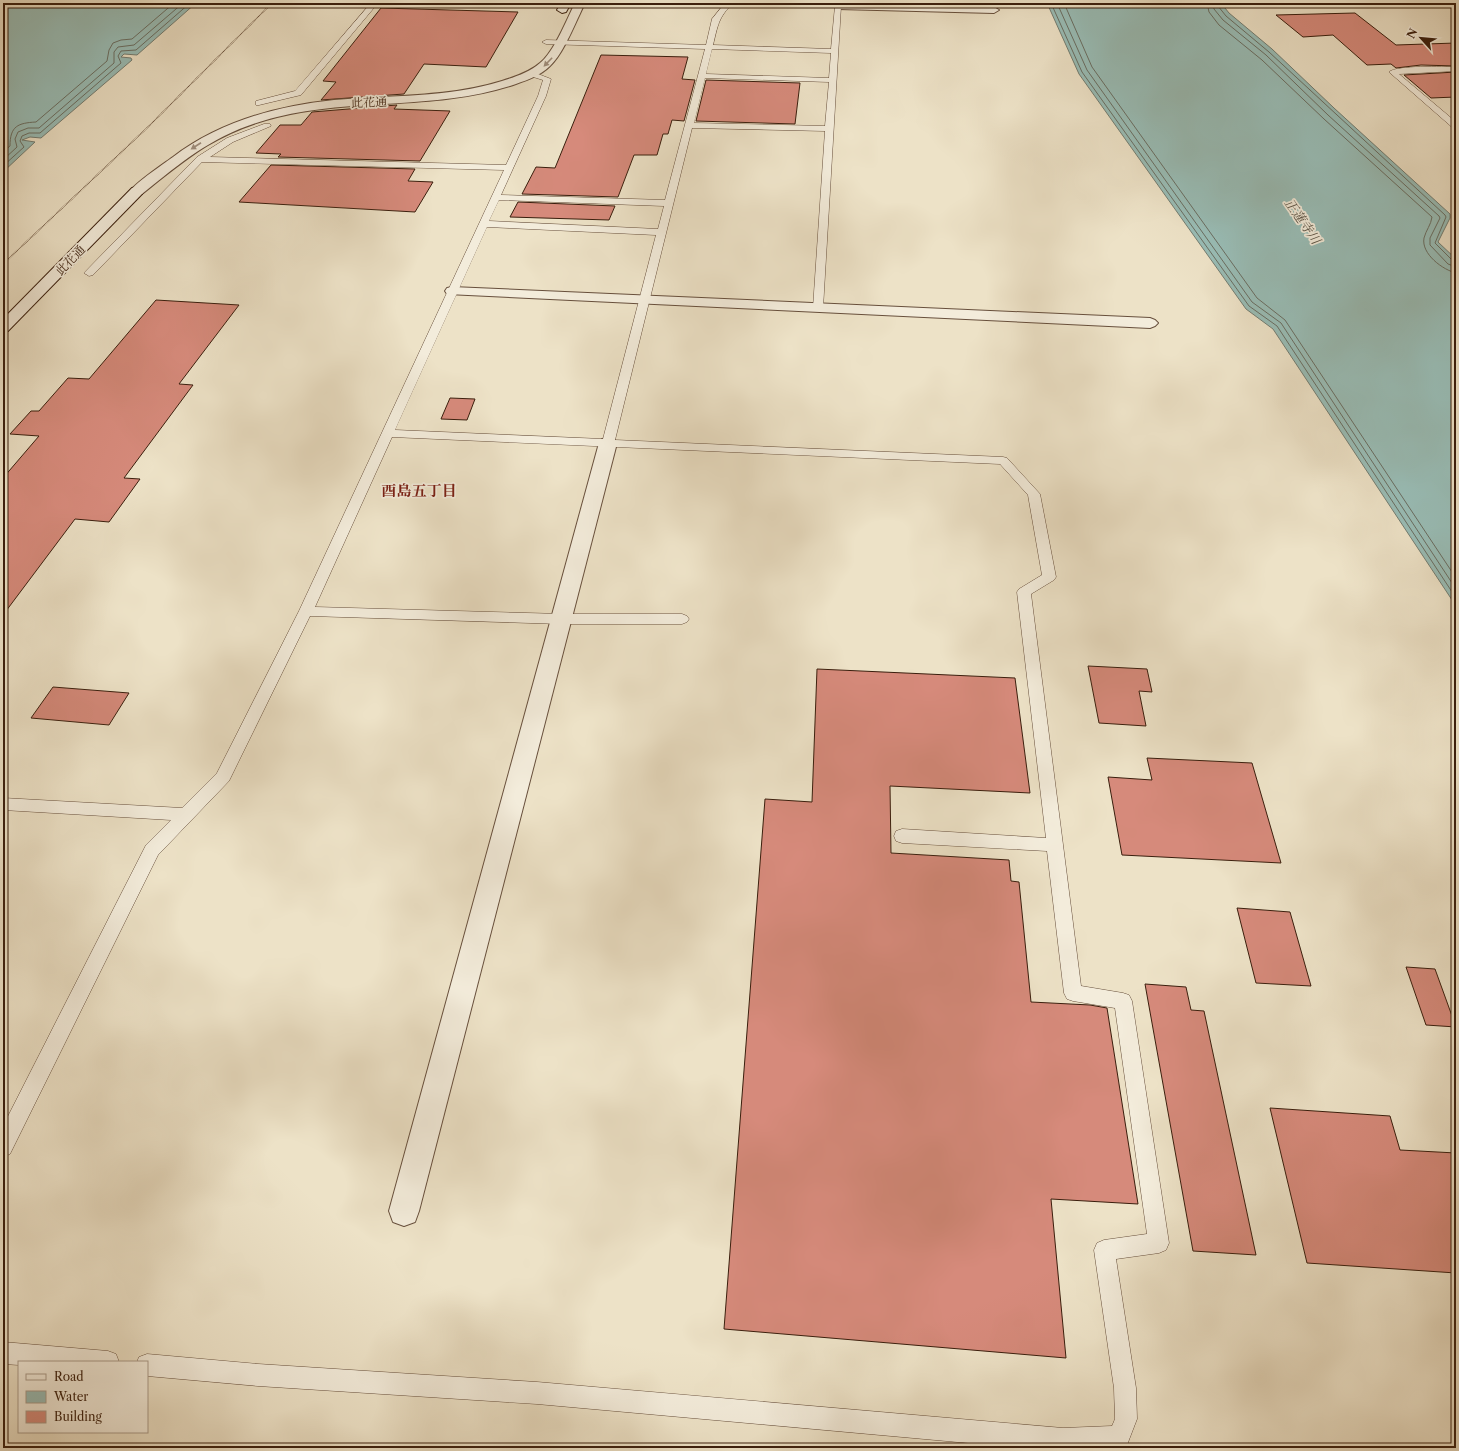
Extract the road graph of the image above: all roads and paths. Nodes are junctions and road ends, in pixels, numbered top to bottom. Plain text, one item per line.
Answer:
1 (272, 3) edge
2 (375, 3) edge
3 (456, 3) edge
4 (730, 3) edge
5 (1326, 3) edge
6 (1389, 3) edge
7 (579, 4) edge
8 (838, 4) edge
9 (564, 6) edge
10 (994, 10) dead end
11 (561, 42) junction
12 (709, 47) junction
13 (540, 50) junction
14 (835, 51) junction
15 (1456, 68) edge
16 (533, 74) junction
17 (702, 76) junction
18 (832, 80) junction
19 (259, 102) dead end
20 (689, 125) junction
21 (267, 126) dead end
22 (1456, 126) edge
23 (828, 129) junction
24 (200, 159) junction
25 (509, 168) junction
26 (137, 191) junction
27 (495, 197) junction
28 (669, 204) junction
29 (483, 224) junction
30 (662, 232) junction
31 (3, 264) edge
32 (89, 273) dead end
33 (452, 291) junction
34 (644, 300) junction
35 (818, 308) junction
36 (1150, 323) dead end
37 (3, 328) edge
38 (388, 433) junction
39 (608, 443) junction
40 (306, 611) junction
41 (682, 619) dead end
42 (562, 620) junction
43 (3, 804) edge
44 (187, 815) junction
45 (902, 836) dead end
46 (1054, 845) junction
47 (3, 1147) edge
48 (404, 1211) dead end
49 (3, 1353) edge
50 (96, 1361) edge
51 (148, 1365) edge

1 - 31 path
2 - 19 lane
3 - 9 lane
4 - 12 lane
5 - 6 lane
7 - 9 lane
7 - 11 street, 此花通
8 - 10 street
8 - 14 lane
9 - 13 street, 此花通
11 - 12 lane
11 - 13 lane
11 -> 16 street, 此花通
12 - 14 lane
12 - 17 lane
13 - 26 street, 此花通
14 - 18 lane
15 - 22 lane
16 - 25 lane
16 -> 26 street, 此花通
17 - 18 lane
17 - 20 lane
18 - 23 lane
20 - 23 lane
20 - 28 lane
21 - 24 lane
23 - 35 lane
24 - 25 lane
24 - 32 lane
25 - 27 lane
26 - 37 street, 此花通
27 - 28 lane
27 - 29 lane
28 - 30 lane
29 - 30 lane
29 - 33 lane
30 - 34 lane
33 - 34 street
33 - 38 lane
34 - 35 street
34 - 39 lane
35 - 36 street
38 - 39 lane
38 - 40 lane
39 - 42 street
39 - 46 lane
40 - 42 lane
40 - 44 lane
41 - 42 lane
42 - 48 street
43 - 44 lane
44 - 47 lane
45 - 46 lane
46 - 51 lane
49 - 50 lane

